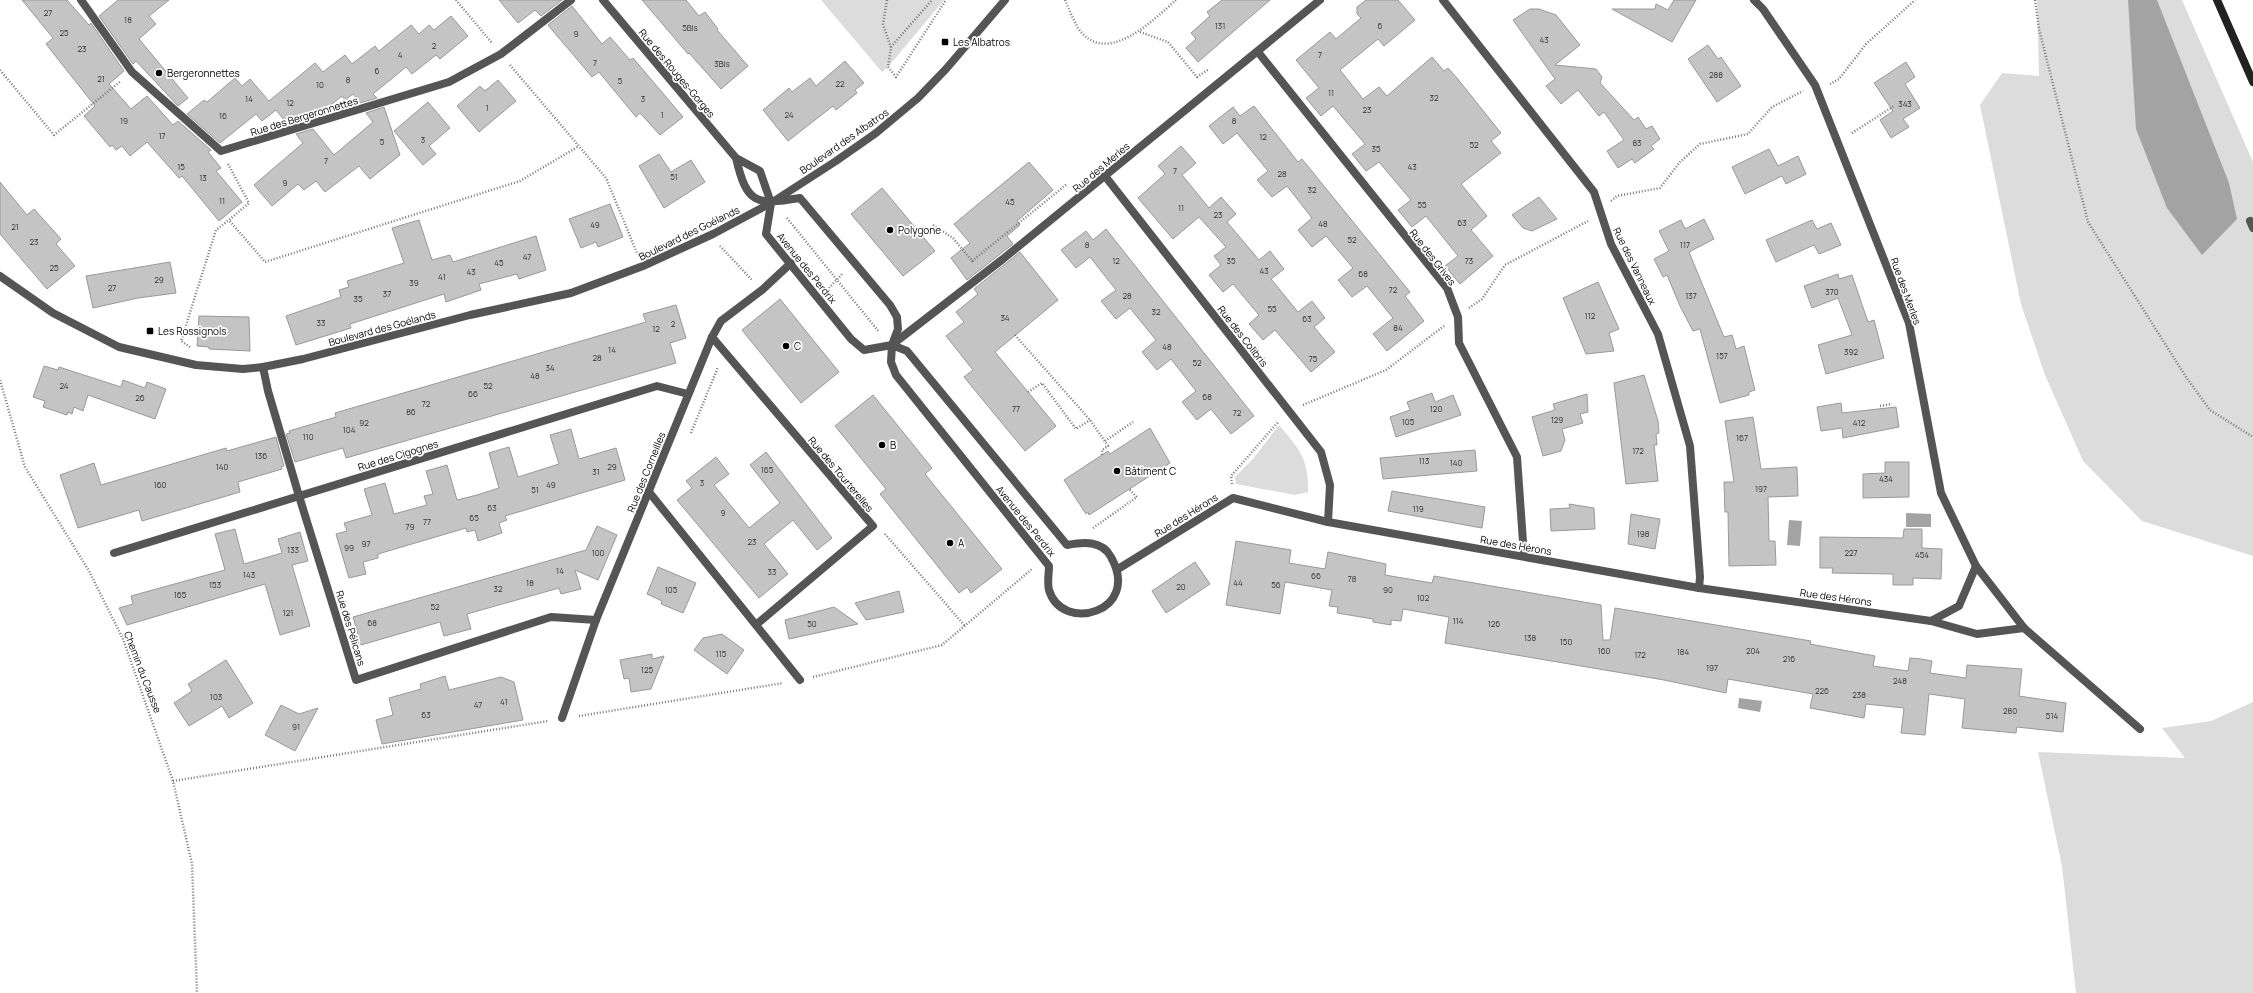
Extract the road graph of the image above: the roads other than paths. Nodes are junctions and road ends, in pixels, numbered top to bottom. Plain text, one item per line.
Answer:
1 (81, 0) edge
2 (571, 0) edge
3 (603, 0) edge
4 (1005, 0) edge
5 (1320, 0) edge
6 (1443, 0) edge
7 (1754, 0) edge
8 (2217, 0) edge
9 (1258, 52) junction
10 (2253, 82) edge
11 (736, 158) junction
12 (1105, 176) junction
13 (770, 203) junction
14 (791, 263) junction
15 (1, 279) edge
16 (712, 337) junction
17 (892, 345) junction
18 (263, 367) junction
19 (688, 394) junction
20 (649, 492) junction
21 (298, 496) junction
22 (1328, 522) junction
23 (114, 553) dead end
24 (1524, 556) junction
25 (1976, 566) junction
26 (1118, 569) junction
27 (1699, 588) junction
28 (596, 620) junction
29 (1931, 621) junction
30 (757, 624) junction
31 (2024, 628) junction
32 (800, 680) road end
33 (562, 718) road end
34 (2140, 729) dead end

1 - 2 street, Rue des Bergeronnettes
3 - 11 street, Rue des Rouges-Gorges
4 - 13 street, Boulevard des Albatros
5 - 9 street, Rue des Merles
6 - 27 street, Rue des Vanneaux
7 - 25 street, Rue des Merles
8 - 10 main road
9 - 12 street, Rue des Merles
9 - 24 street, Rue des Grives
11 - 13 street, Rue des Rouges-Gorges
11 - 13 street, Rue des Rouges-Gorges
12 - 17 street, Rue des Merles
12 - 22 street, Rue des Colibris
13 - 14 street, Avenue des Perdrix
13 - 17 street, Avenue des Perdrix
13 - 18 street, Boulevard des Goélands
14 - 16 street, Rue des Corneilles
14 - 17 street, Avenue des Perdrix
15 - 18 street, Boulevard des Goélands
16 - 19 street, Rue des Corneilles
16 - 30 street, Rue des Tourterelles
17 - 26 street, Avenue des Perdrix
17 - 26 street, Avenue des Perdrix
18 - 21 street, Rue des Pélicans
19 - 20 street, Rue des Corneilles
19 - 21 street, Rue des Cigognes
20 - 28 street, Rue des Corneilles
20 - 30 street
21 - 23 street, Rue des Cigognes
21 - 28 street, Rue des Pélicans
22 - 24 street, Rue des Hérons
22 - 26 street, Rue des Hérons
24 - 27 street, Rue des Hérons
25 - 29 street
25 - 31 street
27 - 29 street, Rue des Hérons
28 - 33 street, Rue des Corneilles
29 - 31 street, Rue des Hérons
30 - 32 street
31 - 34 street

